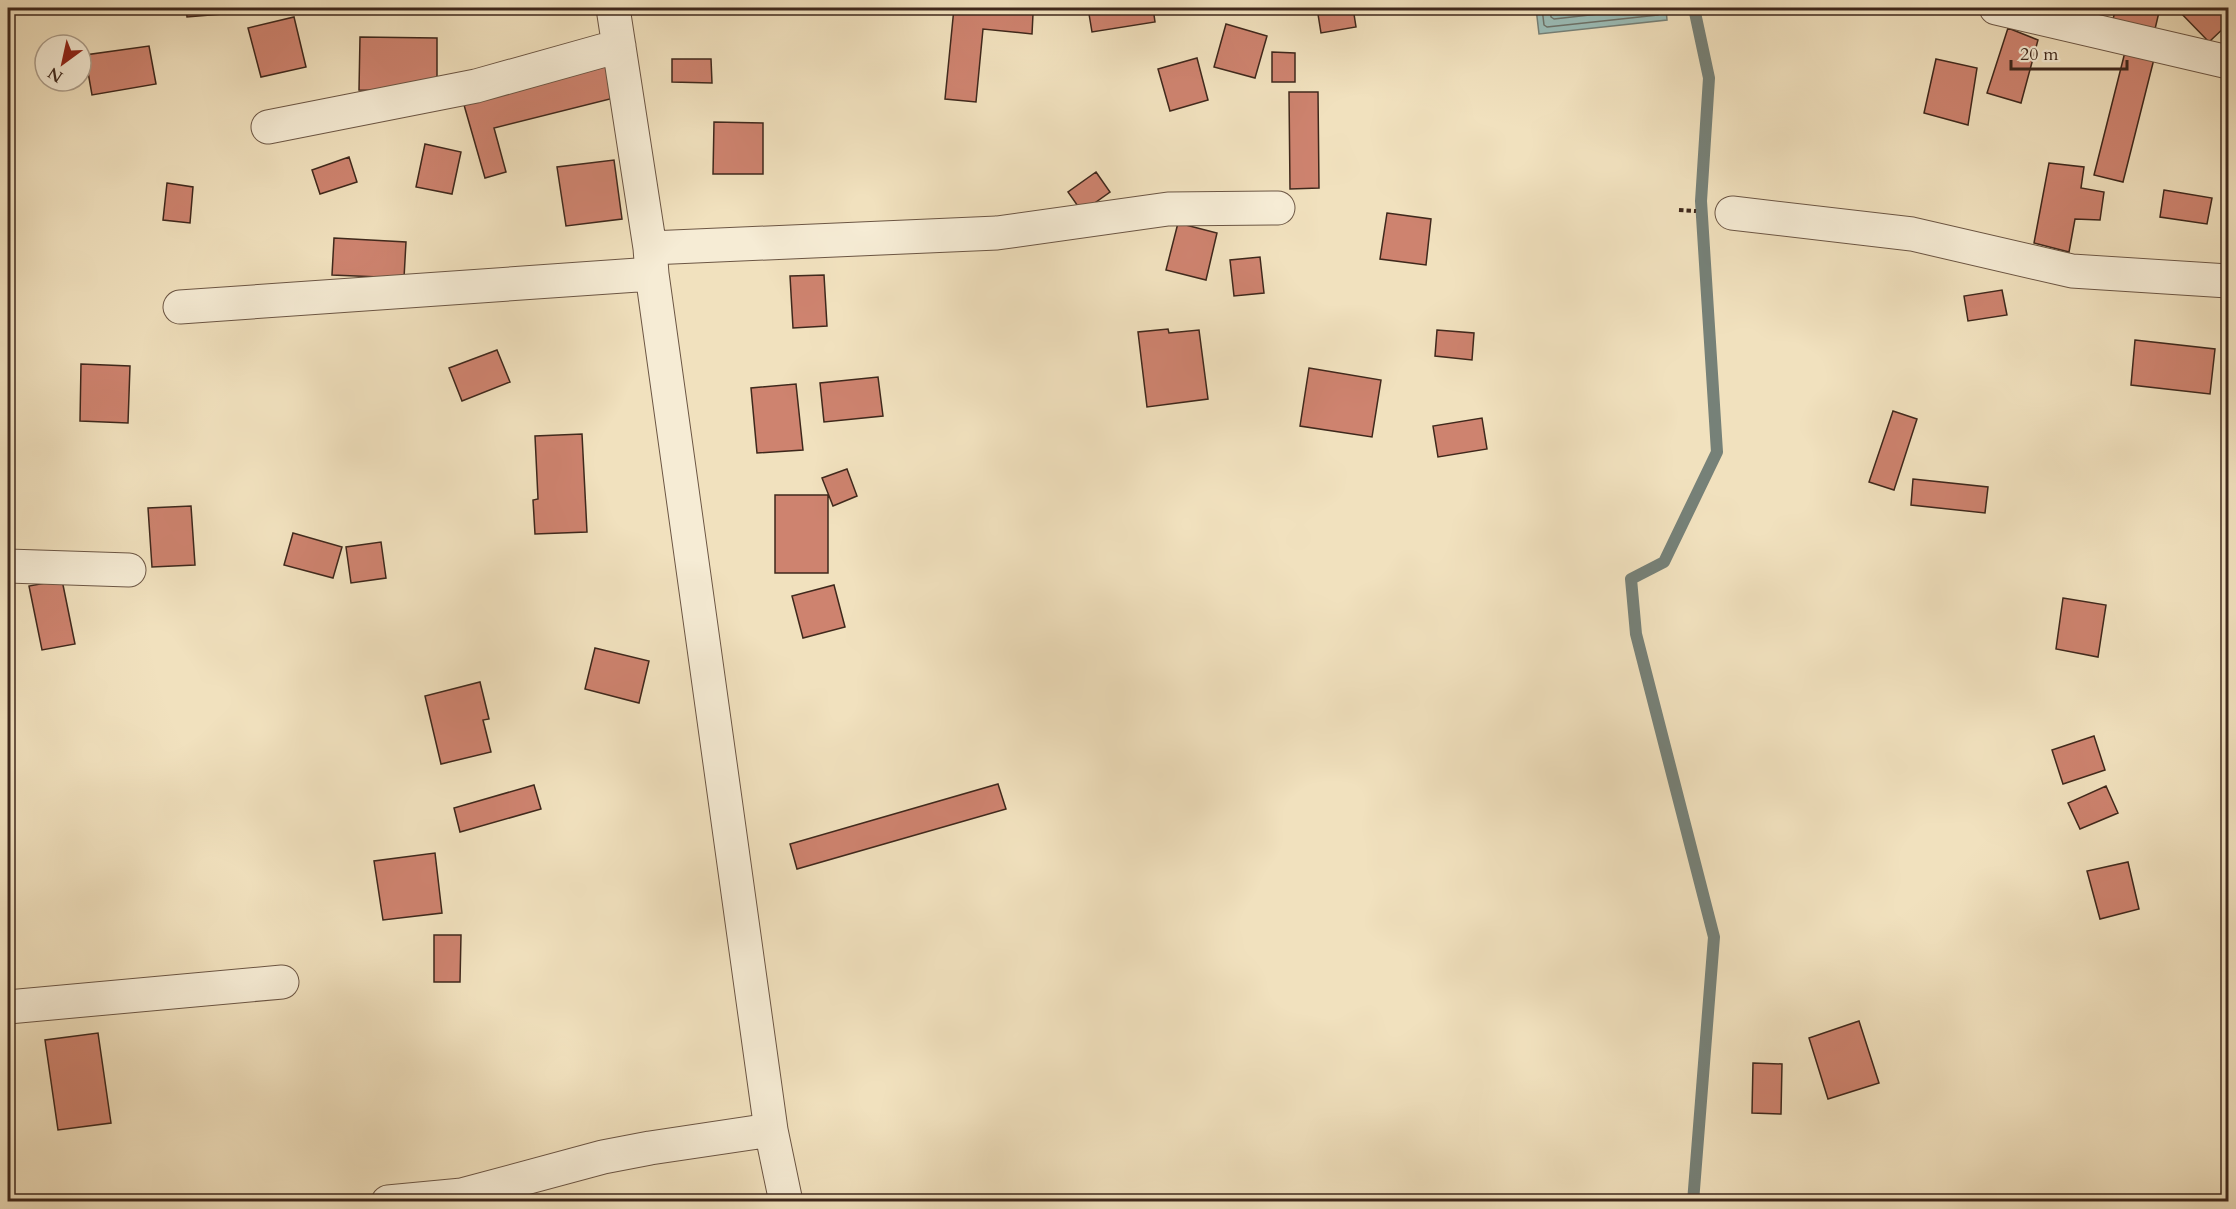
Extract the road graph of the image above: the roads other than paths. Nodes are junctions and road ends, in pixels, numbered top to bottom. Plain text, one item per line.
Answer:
1 (613, 8) edge
2 (1996, 8) edge
3 (619, 46) junction
4 (2229, 62) edge
5 (268, 127) dead end
6 (1278, 208) dead end
7 (1732, 213) dead end
8 (651, 261) junction
9 (2229, 281) edge
10 (180, 308) dead end
11 (8, 566) edge
12 (129, 570) dead end
13 (282, 982) dead end
14 (8, 1007) edge
15 (771, 1130) junction
16 (388, 1202) edge
17 (786, 1202) edge

1 - 3 street
2 - 4 street
3 - 5 street
3 - 8 street
6 - 8 street
7 - 9 street
8 - 10 street
8 - 15 street
11 - 12 street
13 - 14 street
15 - 16 street
15 - 17 street

